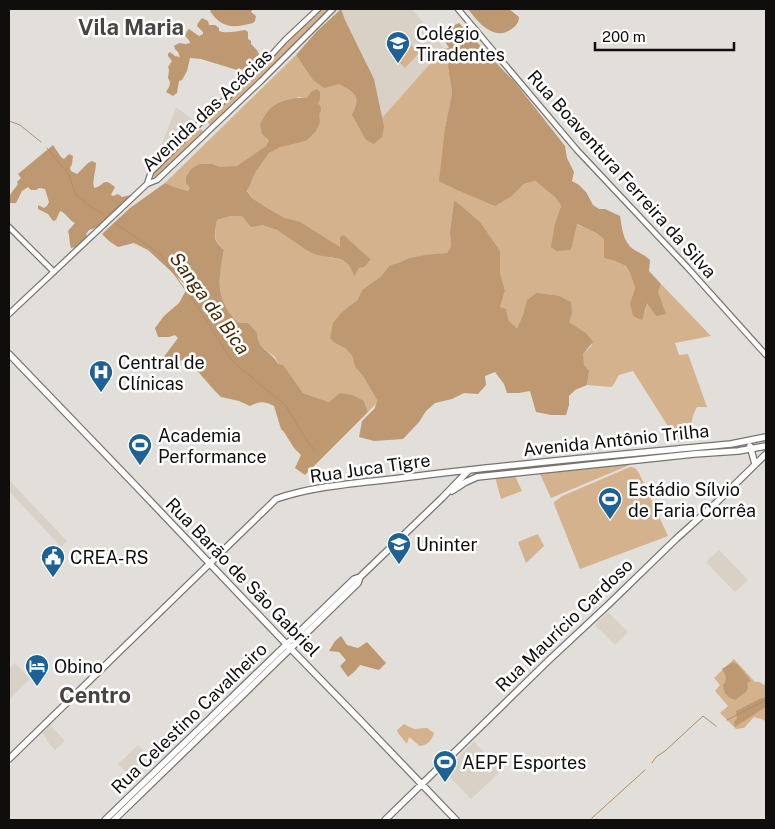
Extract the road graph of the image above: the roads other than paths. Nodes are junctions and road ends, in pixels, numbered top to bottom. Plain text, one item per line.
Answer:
1 (318, 9) edge
2 (333, 9) edge
3 (458, 9) edge
4 (147, 184) junction
5 (9, 227) edge
6 (54, 272) junction
7 (9, 314) edge
8 (9, 354) edge
9 (766, 355) edge
10 (766, 437) edge
11 (749, 441) junction
12 (766, 446) edge
13 (751, 449) junction
14 (766, 454) edge
15 (755, 464) junction
16 (469, 470) junction
17 (493, 476) joint
18 (442, 498) junction
19 (210, 563) junction
20 (289, 647) junction
21 (9, 759) edge
22 (422, 784) junction
23 (105, 820) edge
24 (114, 820) edge
25 (385, 820) edge
26 (456, 820) edge

1 - 4 street, Avenida das Acácias
2 - 4 street, Avenida das Acácias
3 - 9 street, Rua Boaventura Ferreira da Silva
4 - 6 street
5 - 6 street
6 - 7 street
8 - 19 main road, Rua Barão de São Gabriel
10 - 11 main road, Avenida Antônio Trilha
11 - 13 main road
11 - 16 main road, Avenida Antônio Trilha
12 - 13 main road, Avenida Antônio Trilha
13 - 15 main road
13 - 17 main road, Avenida Antônio Trilha
14 - 15 main road, Rua Maurício Cardoso
15 - 22 main road, Rua Maurício Cardoso
16 - 18 main road, Rua Celestino Cavalheiro
16 - 19 main road, Rua Juca Tigre
17 - 18 main road, Rua Celestino Cavalheiro
18 - 20 main road, Rua Celestino Cavalheiro
19 - 20 main road, Rua Barão de São Gabriel
19 - 21 main road
20 - 22 main road, Rua Barão de São Gabriel
20 - 23 main road, Rua Celestino Cavalheiro
20 - 24 main road, Rua Celestino Cavalheiro
22 - 25 main road, Rua Maurício Cardoso
22 - 26 main road, Rua Barão de São Gabriel

